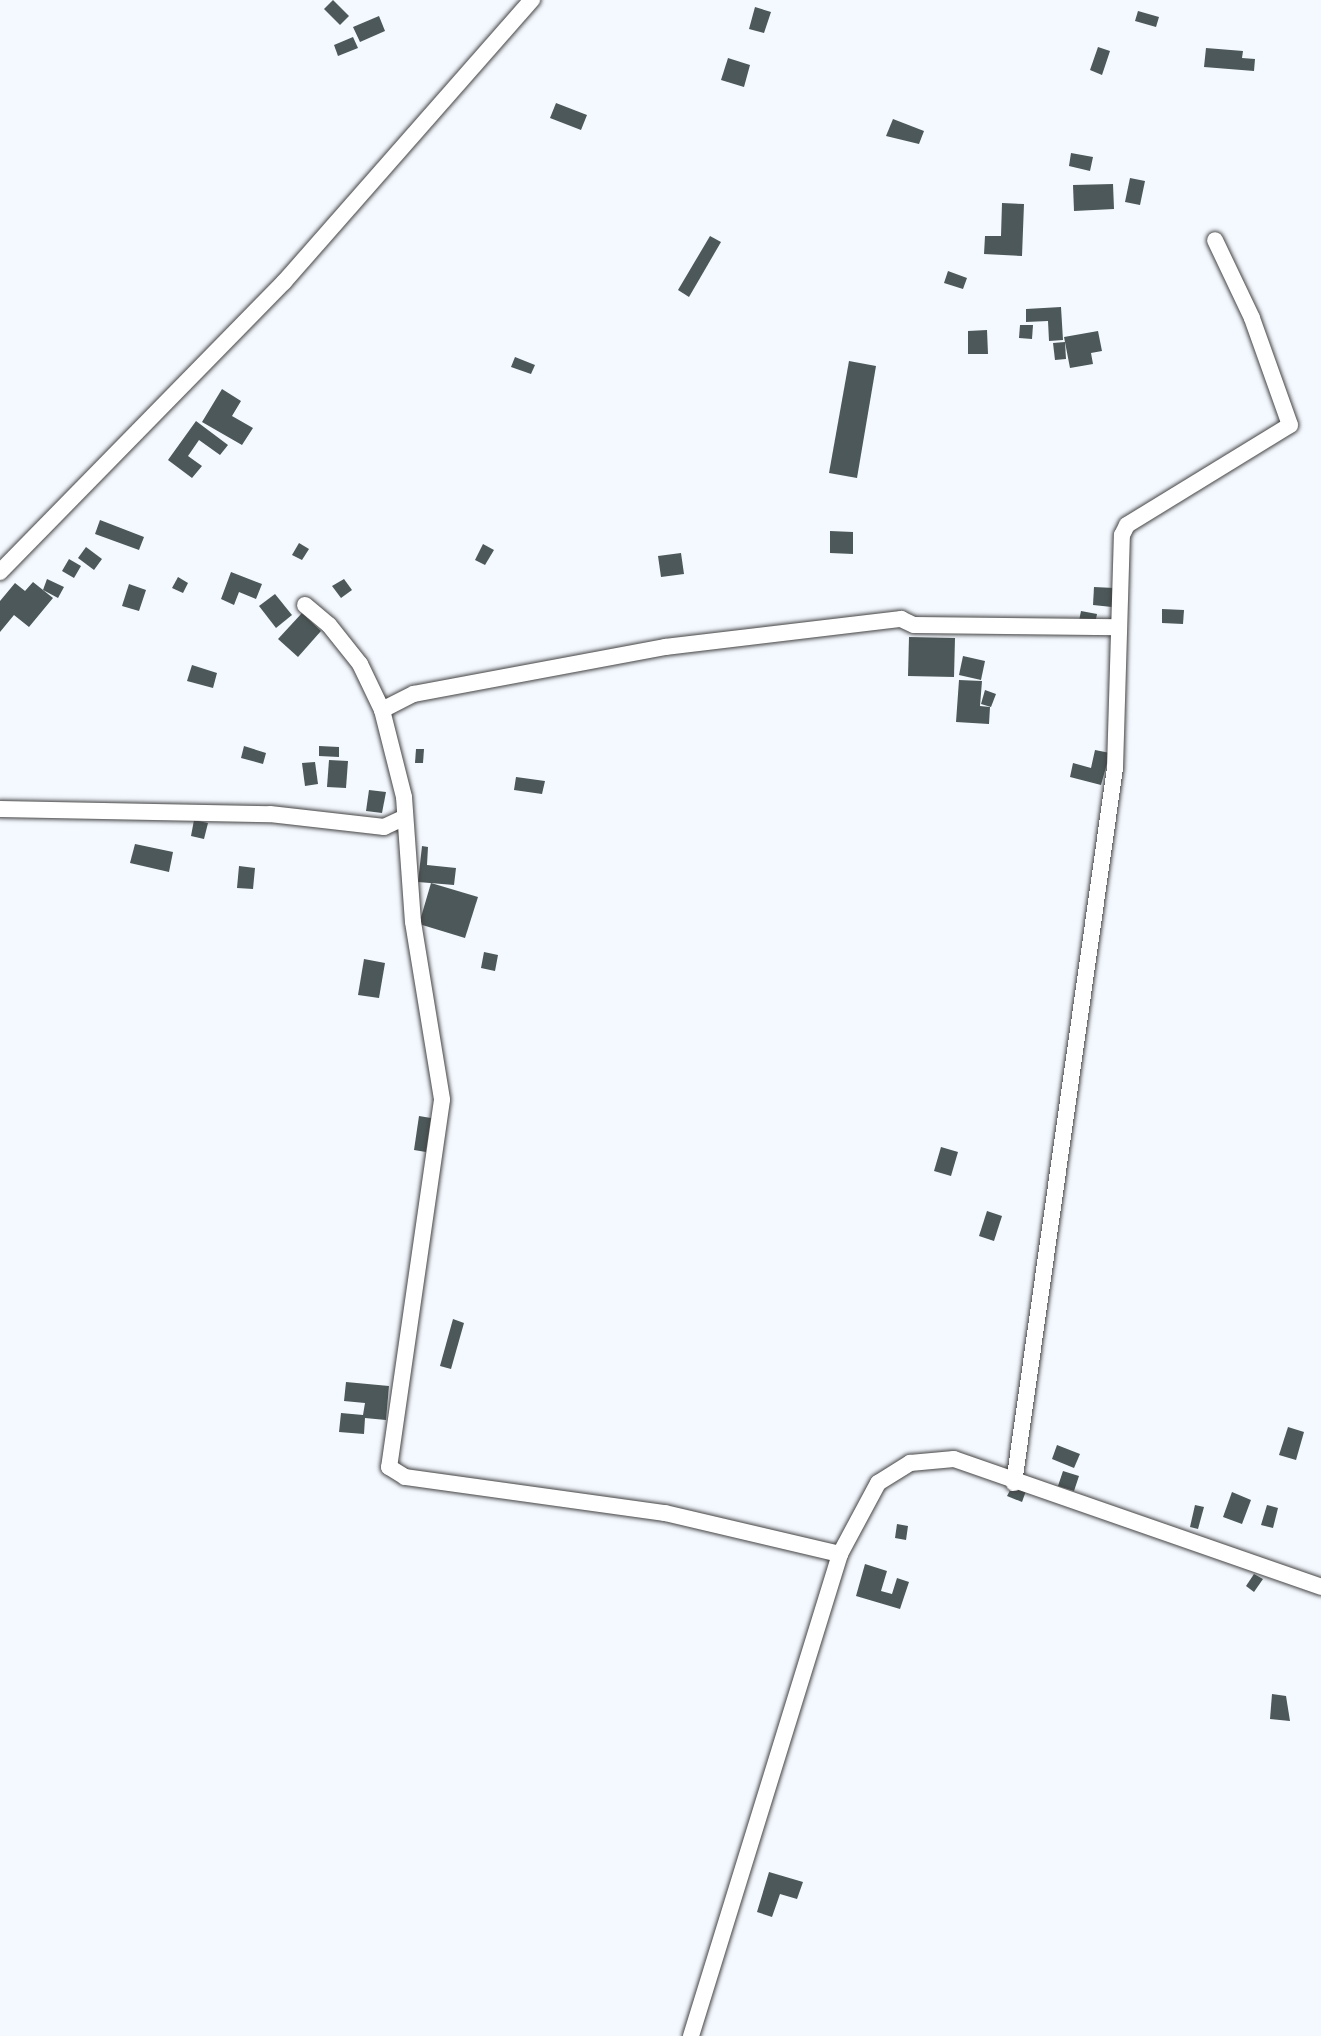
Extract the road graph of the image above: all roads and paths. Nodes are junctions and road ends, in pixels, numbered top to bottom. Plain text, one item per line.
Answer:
1 (532, 0) edge
2 (1215, 240) dead end
3 (0, 572) edge
4 (305, 606) dead end
5 (1119, 628) junction
6 (382, 710) junction
7 (0, 809) edge
8 (405, 817) junction
9 (1014, 1483) junction
10 (840, 1554) junction
11 (1321, 1587) edge
12 (691, 2036) edge

1 - 3 street
2 - 5 street
4 - 6 street
5 - 6 street
5 - 9 street
6 - 8 street
7 - 8 street
8 - 10 street
9 - 10 street
9 - 11 street
10 - 12 street

